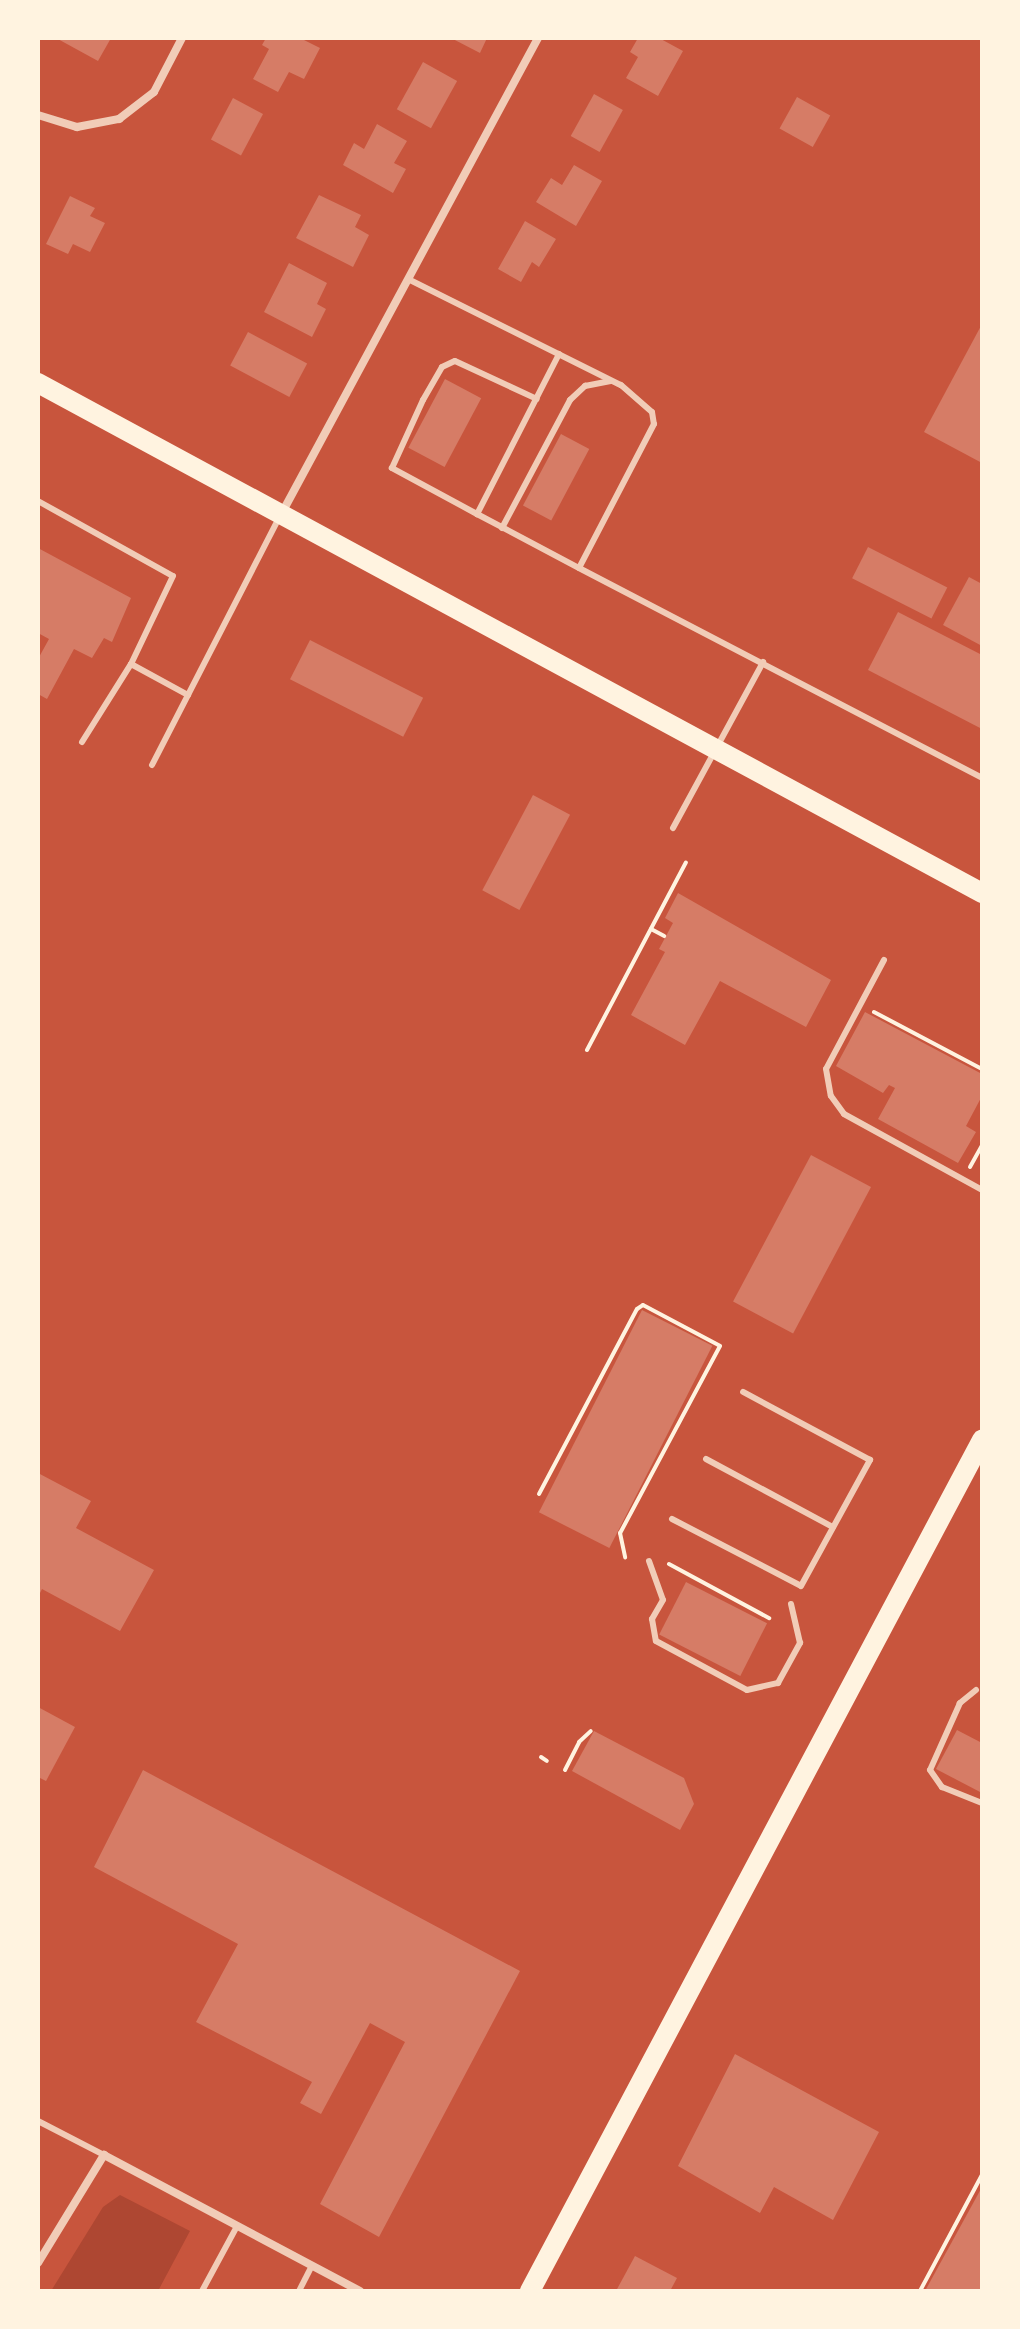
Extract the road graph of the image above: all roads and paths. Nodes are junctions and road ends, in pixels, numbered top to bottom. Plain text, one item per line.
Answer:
1 (182, 38) edge
2 (538, 38) edge
3 (38, 115) edge
4 (408, 279) junction
5 (559, 354) junction
6 (611, 381) junction
7 (38, 383) edge
8 (537, 399) junction
9 (38, 501) edge
10 (283, 511) junction
11 (477, 514) junction
12 (502, 528) junction
13 (579, 568) junction
14 (763, 662) junction
15 (131, 664) junction
16 (188, 695) junction
17 (82, 742) dead end
18 (717, 748) junction
19 (152, 765) dead end
20 (982, 778) edge
21 (673, 828) dead end
22 (686, 862) dead end
23 (982, 893) edge
24 (651, 929) junction
25 (664, 936) dead end
26 (884, 960) dead end
27 (860, 1005) junction
28 (587, 1050) dead end
29 (982, 1069) edge
30 (982, 1145) edge
31 (963, 1180) junction
32 (982, 1190) edge
33 (743, 1392) dead end
34 (982, 1440) edge
35 (706, 1459) dead end
36 (539, 1494) dead end
37 (672, 1519) dead end
38 (833, 1527) junction
39 (625, 1557) dead end
40 (649, 1561) dead end
41 (669, 1564) dead end
42 (791, 1604) dead end
43 (769, 1618) dead end
44 (976, 1690) dead end
45 (591, 1731) dead end
46 (541, 1757) dead end
47 (547, 1761) dead end
48 (565, 1770) dead end
49 (982, 1803) edge
50 (38, 2121) edge
51 (104, 2155) junction
52 (982, 2175) edge
53 (236, 2228) junction
54 (38, 2263) edge
55 (312, 2266) junction
56 (202, 2291) edge
57 (299, 2291) edge
58 (360, 2291) edge
59 (530, 2291) edge
60 (920, 2291) edge

1 - 3 street
2 - 4 street
4 - 5 lane
4 - 10 street
5 - 6 lane
5 - 8 lane
6 - 12 lane
6 - 13 lane
7 - 10 main road
8 - 11 lane
8 - 11 lane
9 - 15 lane
10 - 16 lane
10 - 18 main road
11 - 12 lane
12 - 13 lane
13 - 14 lane
14 - 18 lane
14 - 20 lane
15 - 16 lane
15 - 17 lane
16 - 19 lane
18 - 21 lane
18 - 23 main road
22 - 24 path
24 - 25 path
24 - 28 path
26 - 27 lane
27 - 29 path
27 - 31 lane
30 - 31 path
31 - 32 lane
33 - 38 lane
34 - 59 main road
35 - 38 lane
36 - 39 path
37 - 38 lane
40 - 42 lane
41 - 43 path
44 - 49 lane
45 - 48 path
46 - 47 path
50 - 51 lane
51 - 53 street
51 - 54 street
52 - 60 path
53 - 55 street
53 - 56 lane
55 - 57 lane
55 - 58 street

